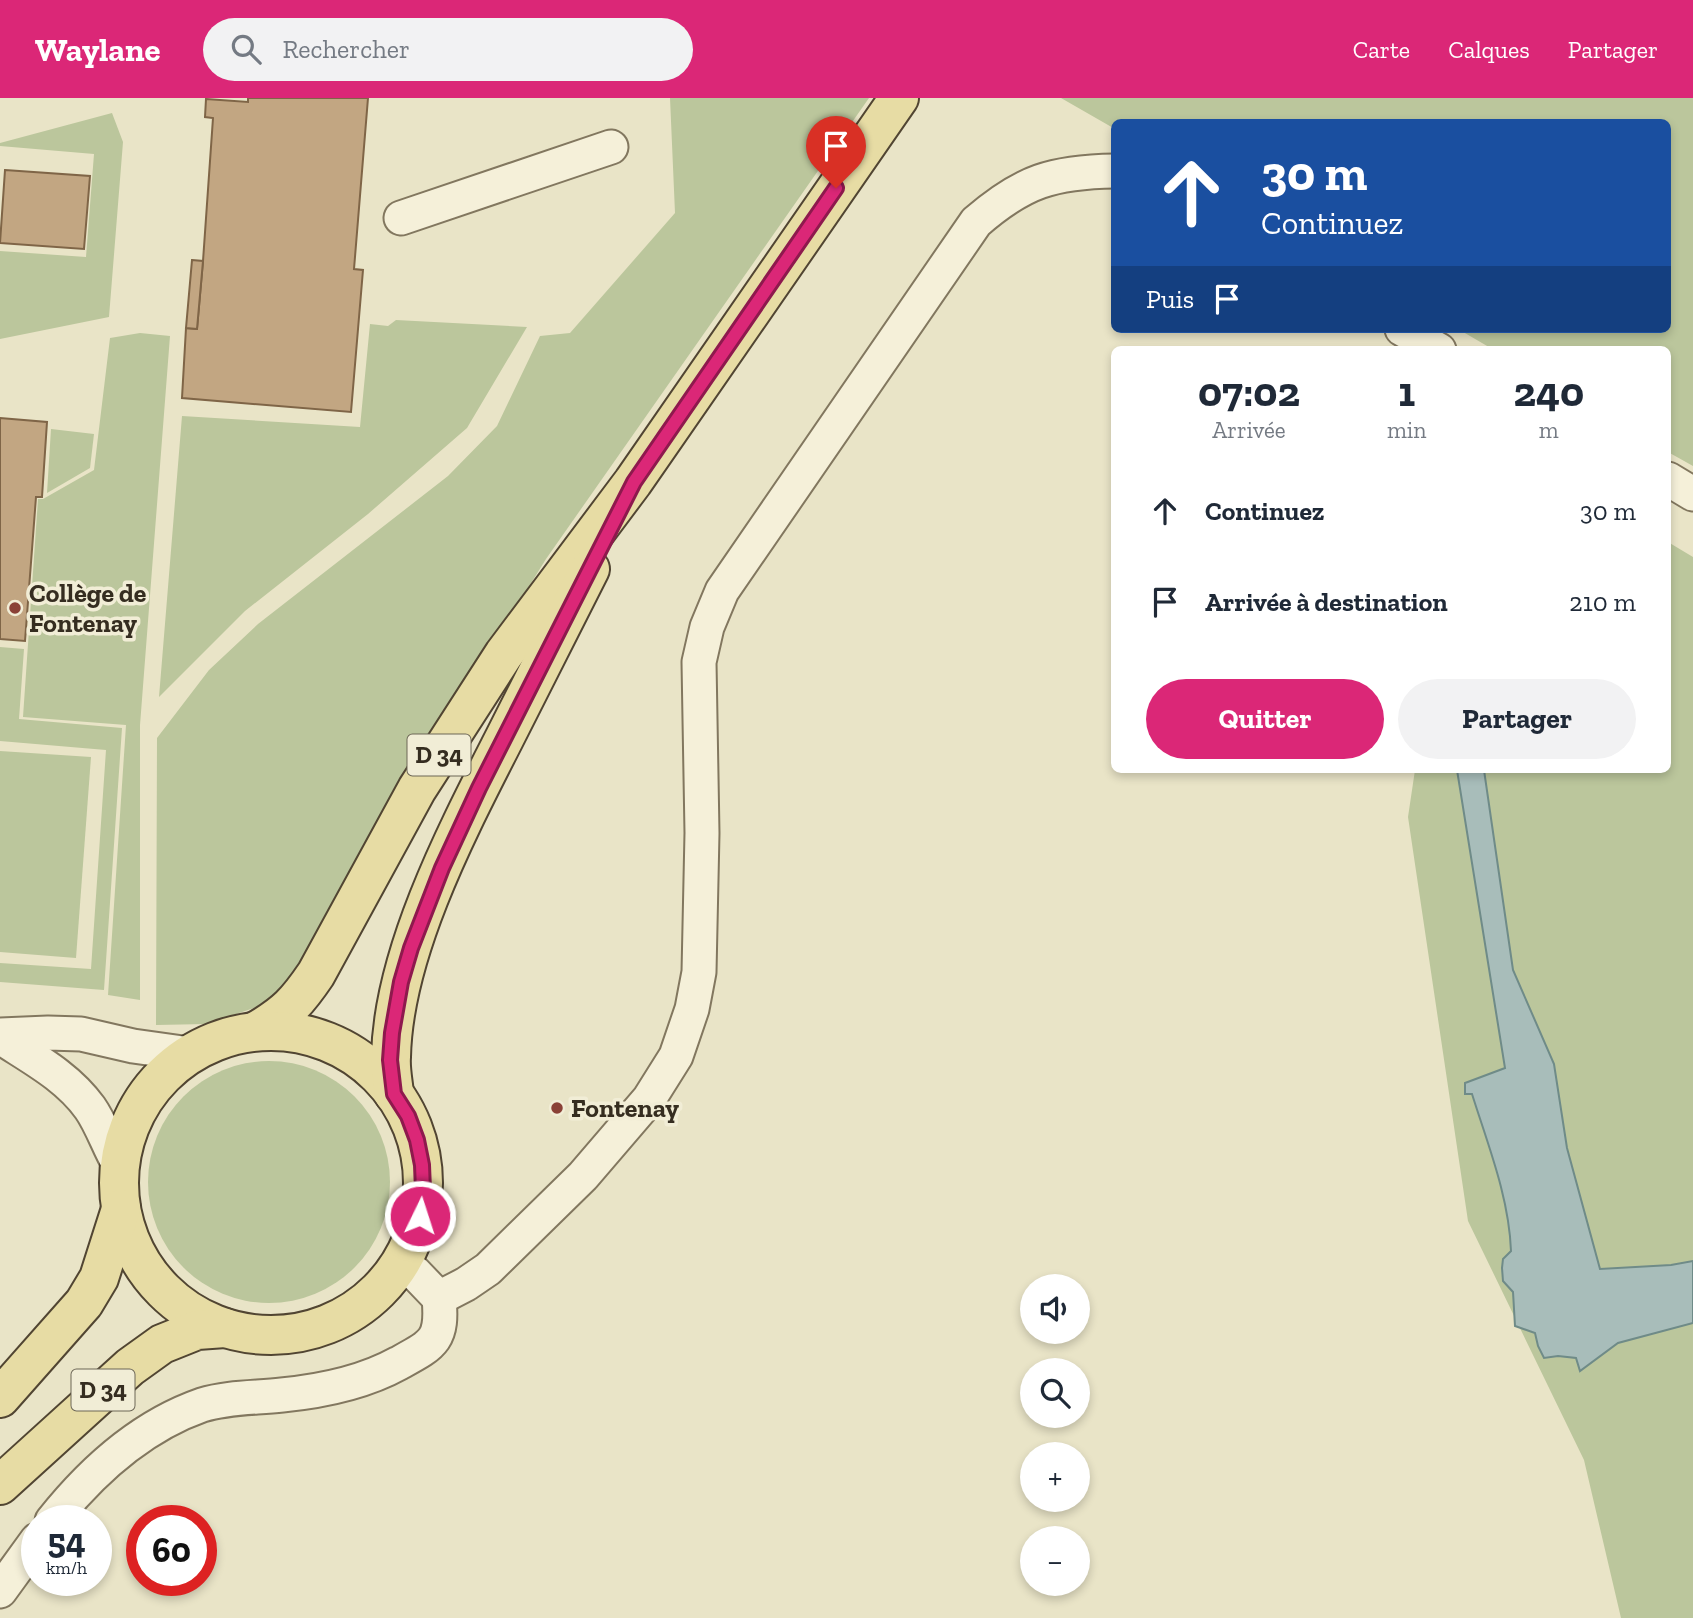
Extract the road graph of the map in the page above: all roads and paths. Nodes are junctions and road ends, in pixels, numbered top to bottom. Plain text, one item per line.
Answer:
1 (899, 98) edge
2 (611, 147) dead end
3 (1111, 171) edge
4 (401, 218) dead end
5 (1409, 333) edge
6 (1432, 346) edge
7 (634, 482) junction
8 (1671, 482) edge
9 (1693, 494) edge
10 (256, 1031) junction
11 (0, 1036) edge
12 (190, 1054) junction
13 (394, 1094) junction
14 (120, 1166) junction
15 (121, 1209) junction
16 (400, 1263) junction
17 (439, 1298) junction
18 (225, 1328) junction
19 (0, 1398) edge
20 (0, 1485) edge
21 (65, 1505) edge
22 (21, 1562) edge
23 (0, 1591) edge

1 - 7 main road, D 34
2 - 4 street
3 - 17 street
5 - 6 street
7 - 10 main road, D 34
7 - 13 main road, D 34
8 - 9 street
10 - 12 main road
10 - 13 main road
11 - 12 street
11 - 14 street
12 - 14 main road
13 - 16 main road
14 - 15 main road
15 - 18 main road
15 - 19 main road, D 34
16 - 17 street
16 - 18 main road
17 - 21 street
18 - 20 main road, D 34
22 - 23 street

